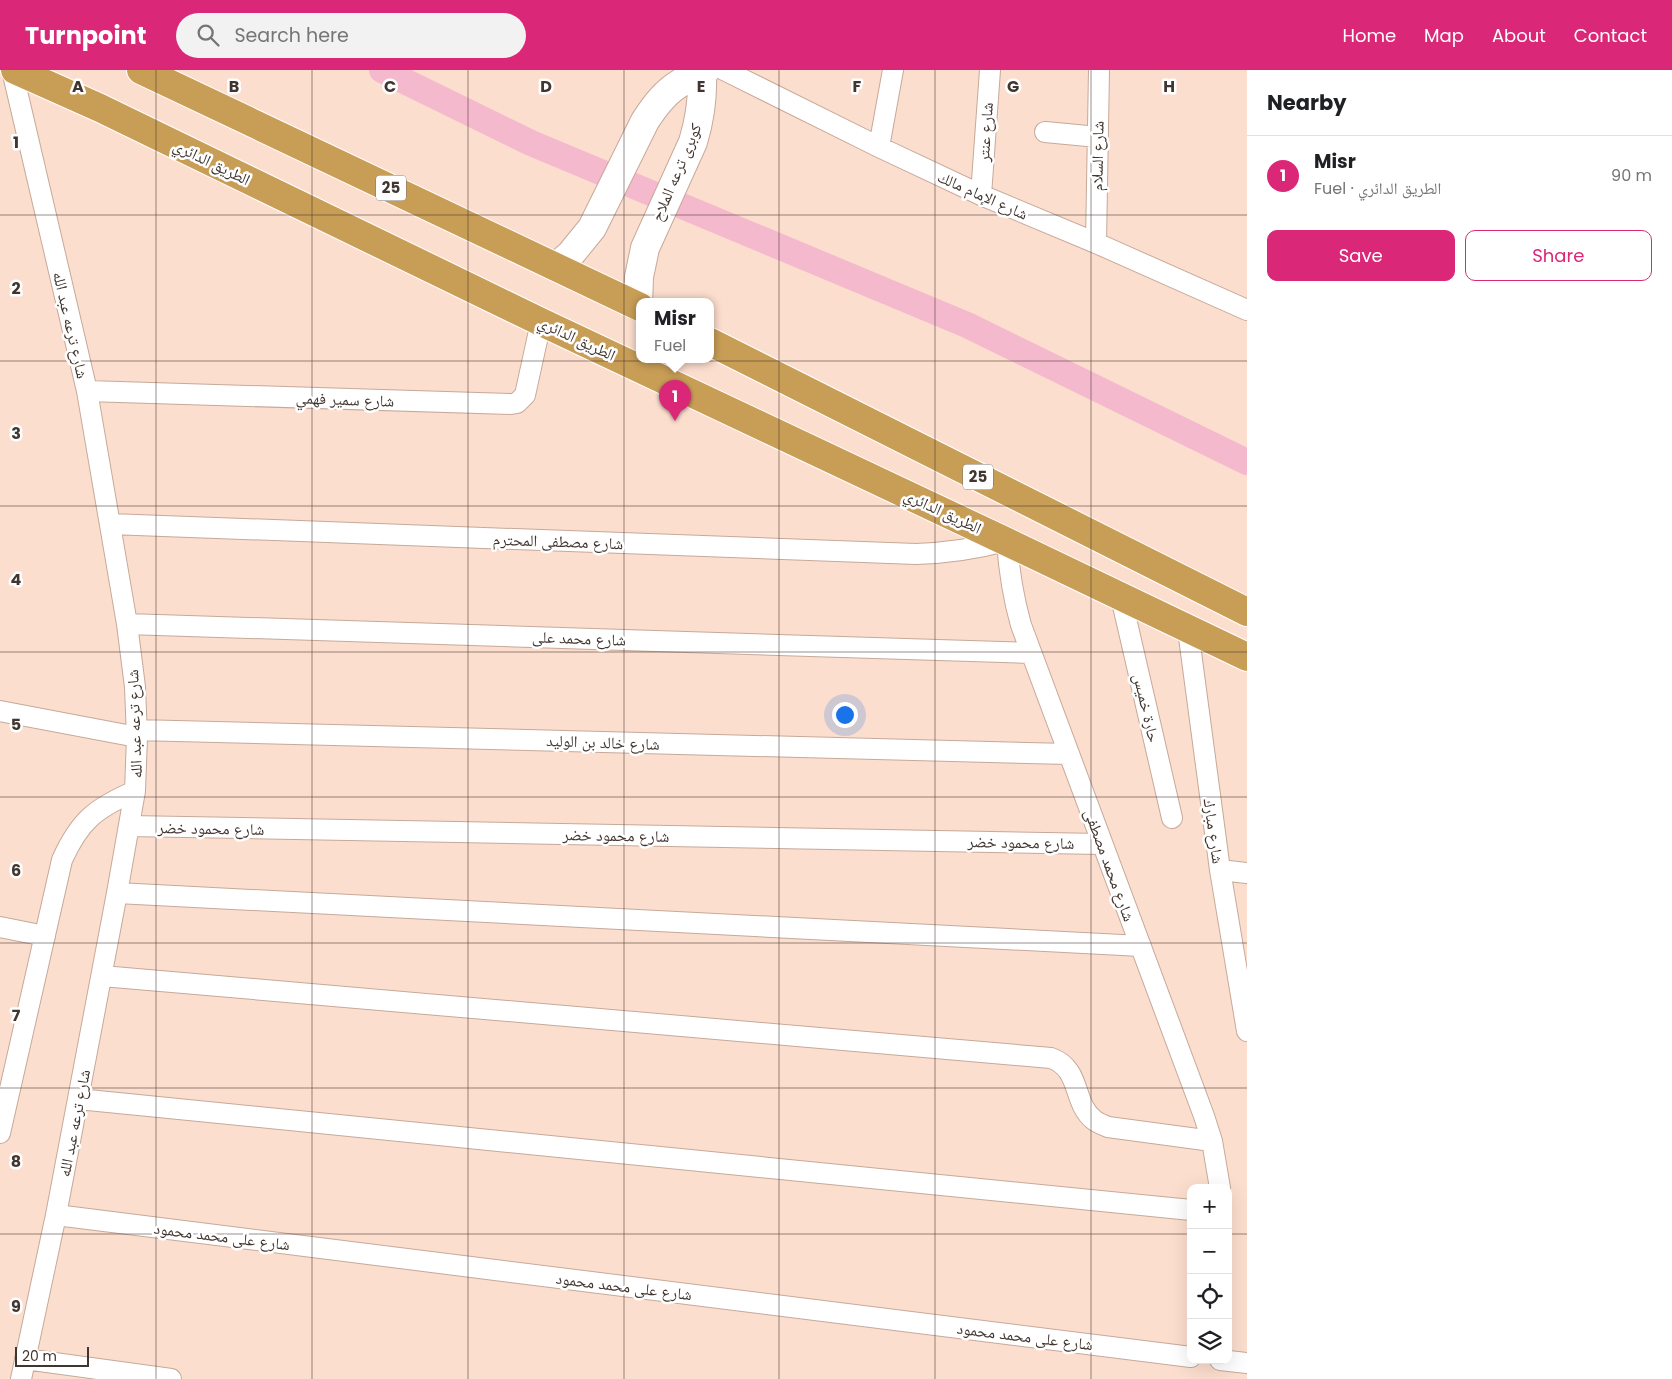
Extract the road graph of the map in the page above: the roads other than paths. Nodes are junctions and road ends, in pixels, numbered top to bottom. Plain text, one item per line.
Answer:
1 (13, 70) edge
2 (141, 70) edge
3 (893, 70) edge
4 (990, 70) edge
5 (1099, 70) edge
6 (710, 71) edge
7 (1045, 132) dead end
8 (1098, 137) junction
9 (879, 148) junction
10 (981, 195) junction
11 (1096, 243) junction
12 (557, 266) junction
13 (638, 298) edge
14 (636, 305) edge
15 (1247, 310) edge
16 (542, 322) junction
17 (714, 344) edge
18 (87, 391) junction
19 (110, 524) junction
20 (1006, 541) junction
21 (1121, 597) junction
22 (1247, 612) edge
23 (127, 624) junction
24 (1188, 630) junction
25 (1030, 652) junction
26 (1247, 657) edge
27 (0, 711) edge
28 (137, 734) junction
29 (1069, 754) junction
30 (135, 791) junction
31 (1172, 818) dead end
32 (129, 826) junction
33 (1102, 844) junction
34 (1220, 870) junction
35 (1247, 873) edge
36 (117, 893) junction
37 (0, 927) edge
38 (45, 936) junction
39 (1141, 946) junction
40 (102, 976) junction
41 (1247, 1031) edge
42 (78, 1099) junction
43 (0, 1133) edge
44 (1212, 1141) junction
45 (1219, 1184) edge
46 (1187, 1210) edge
47 (56, 1215) junction
48 (1187, 1356) edge
49 (25, 1359) junction
50 (1232, 1362) edge
51 (1247, 1364) edge
52 (71, 1372) edge
53 (21, 1379) edge
54 (171, 1379) edge

1 - 16 highway, الطريق الدائري
1 - 18 street, شارع ترعه عبد الله
2 - 12 highway, 25
3 - 9 street
4 - 10 street, شارع عنتر
5 - 8 street, شارع السلام
6 - 9 street, شارع الإمام مالك
6 - 12 main road
6 - 13 main road, كوبرى ترعه الملاح
7 - 8 street
8 - 11 street, شارع السلام
9 - 10 street, شارع الإمام مالك
10 - 11 street, شارع الإمام مالك
11 - 15 street, شارع الإمام مالك
12 - 14 highway, 25
16 - 18 street, شارع سمير فهمي
16 - 20 highway, الطريق الدائري
17 - 22 highway, 25
18 - 19 street, شارع ترعه عبد الله
19 - 20 street, شارع مصطفى المحترم
19 - 23 street, شارع ترعه عبد الله
20 - 21 highway, الطريق الدائري
20 - 25 street, شارع محمد مصطفى
21 - 24 highway, الطريق الدائري
21 - 31 street, حارة خميس
23 - 25 street, شارع محمد على
23 - 28 street, شارع ترعه عبد الله
24 - 26 highway, الطريق الدائري
24 - 34 street, شارع مبارك
25 - 29 street, شارع محمد مصطفى
27 - 28 street, شارع خالد بن الوليد
28 - 29 street, شارع خالد بن الوليد
28 - 30 street, شارع ترعه عبد الله
29 - 33 street, شارع محمد مصطفى
30 - 32 street, شارع ترعه عبد الله
30 - 38 street
32 - 33 street, شارع محمود خضر
32 - 36 street, شارع ترعه عبد الله
33 - 39 street, شارع محمد مصطفى
34 - 35 street
34 - 41 street, شارع مبارك
36 - 39 street
36 - 40 street, شارع ترعه عبد الله
37 - 38 street
38 - 43 street
39 - 44 street, شارع محمد مصطفى
40 - 42 street, شارع ترعه عبد الله
40 - 44 street
42 - 46 street
42 - 47 street, شارع ترعه عبد الله
44 - 45 street, شارع محمد مصطفى
47 - 48 street, شارع على محمد محمود
47 - 49 street, شارع ترعه عبد الله
49 - 52 street
49 - 53 street, شارع ترعه عبد الله
50 - 51 street
52 - 54 street

